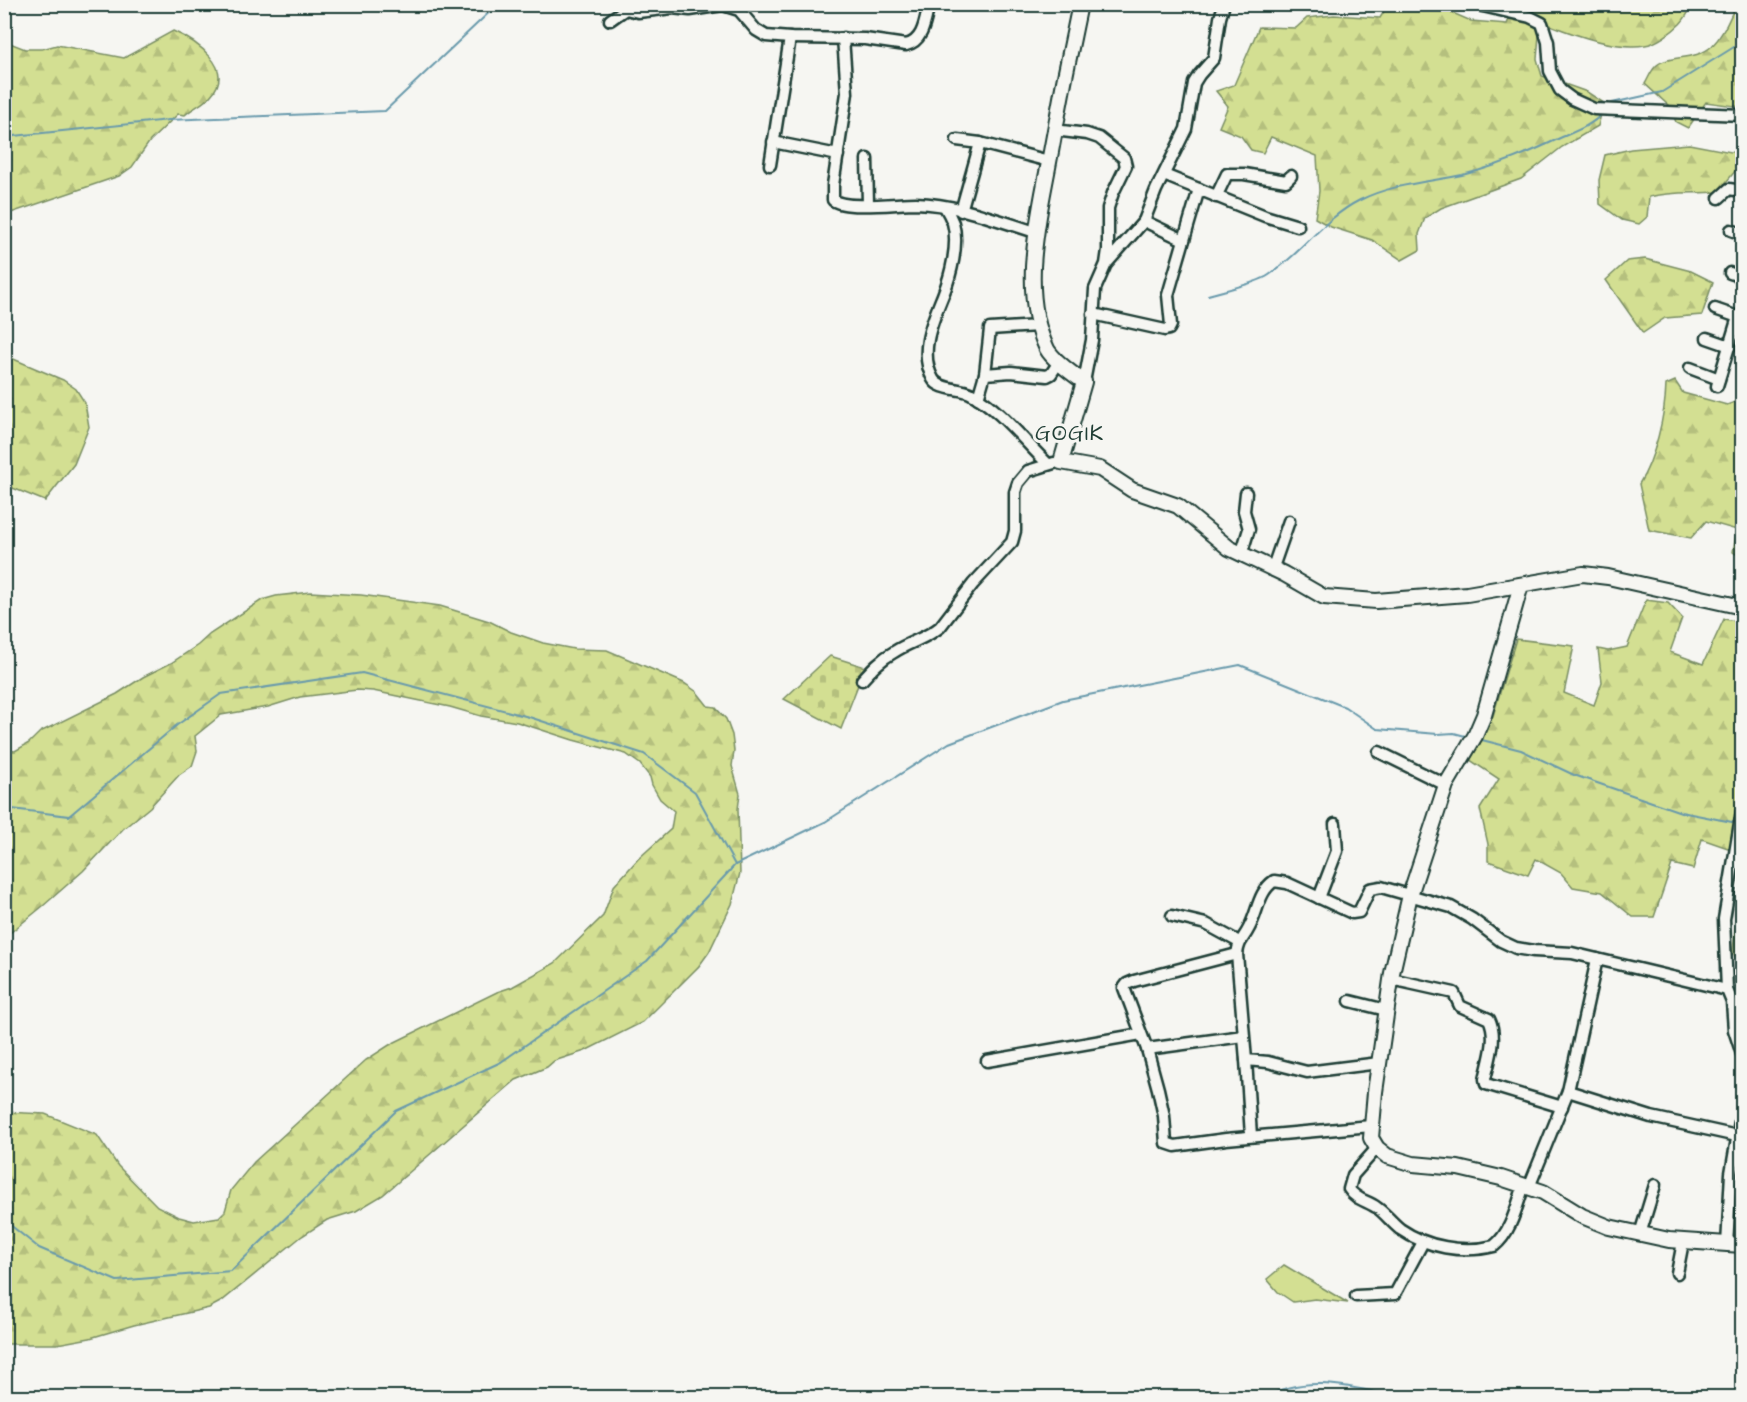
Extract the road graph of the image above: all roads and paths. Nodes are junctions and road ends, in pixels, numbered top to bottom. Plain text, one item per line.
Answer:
1 (929, 4) edge
2 (1080, 4) edge
3 (1224, 4) edge
4 (1474, 4) edge
5 (630, 7) edge
6 (610, 20) dead end
7 (843, 38) junction
8 (790, 39) junction
9 (1743, 115) edge
10 (1054, 130) junction
11 (957, 140) dead end
12 (772, 142) junction
13 (980, 143) junction
14 (838, 155) junction
15 (867, 159) dead end
16 (1049, 161) junction
17 (770, 165) dead end
18 (1164, 175) junction
19 (1291, 176) dead end
20 (1199, 189) junction
21 (1743, 191) edge
22 (1216, 197) junction
23 (1719, 198) dead end
24 (868, 204) junction
25 (945, 207) junction
26 (961, 211) junction
27 (1144, 221) junction
28 (1298, 226) dead end
29 (1731, 230) dead end
30 (1035, 232) junction
31 (1743, 234) edge
32 (1184, 240) junction
33 (1106, 264) junction
34 (1731, 273) dead end
35 (1743, 277) edge
36 (1715, 309) dead end
37 (1093, 314) junction
38 (1740, 317) edge
39 (1039, 326) junction
40 (1707, 338) dead end
41 (1730, 346) junction
42 (1059, 362) junction
43 (1690, 368) dead end
44 (985, 374) junction
45 (1084, 382) junction
46 (978, 398) junction
47 (1054, 463) junction
48 (1246, 493) dead end
49 (1289, 521) dead end
50 (1241, 555) junction
51 (1272, 570) junction
52 (1521, 585) junction
53 (1743, 607) edge
54 (862, 680) dead end
55 (1379, 752) dead end
56 (1446, 785) junction
57 (1742, 811) edge
58 (1335, 824) dead end
59 (1410, 895) junction
60 (1319, 898) junction
61 (1172, 916) dead end
62 (1239, 942) junction
63 (1238, 954) junction
64 (1597, 959) junction
65 (1391, 979) junction
66 (1727, 990) junction
67 (1350, 1001) dead end
68 (1386, 1010) junction
69 (1141, 1034) junction
70 (1242, 1036) junction
71 (1147, 1049) junction
72 (1743, 1054) edge
73 (1246, 1060) junction
74 (987, 1061) dead end
75 (1379, 1063) junction
76 (1568, 1091) junction
77 (1562, 1107) junction
78 (1743, 1110) edge
79 (1741, 1123) edge
80 (1371, 1126) junction
81 (1251, 1136) junction
82 (1737, 1137) junction
83 (1377, 1148) junction
84 (1654, 1185) dead end
85 (1527, 1186) junction
86 (1640, 1234) junction
87 (1423, 1242) junction
88 (1683, 1242) junction
89 (1727, 1245) junction
90 (1743, 1245) edge
91 (1677, 1273) dead end
92 (1356, 1296) dead end

1 - 7 street
2 - 10 street
3 - 18 street
4 - 9 street
5 - 6 street
5 - 8 street
7 - 8 street
7 - 14 street
8 - 12 street
10 - 16 street
10 - 33 street
11 - 13 street
12 - 14 street
12 - 17 street
13 - 16 street
13 - 26 street
14 - 24 street
15 - 24 street
16 - 30 street
18 - 20 street
18 - 27 street
19 - 22 street
20 - 22 street
20 - 32 street
21 - 23 street
22 - 28 street
24 - 25 street
25 - 26 street
25 - 46 street
26 - 30 street
27 - 32 street
27 - 33 street
29 - 31 street
30 - 39 street
32 - 37 street
33 - 37 street
34 - 35 street
36 - 38 street
37 - 45 street
38 - 41 street
39 - 42 street
39 - 44 street
40 - 41 street
41 - 43 street
42 - 44 street
42 - 45 street
44 - 46 street
45 - 47 street
46 - 47 street
47 - 50 street
47 - 54 street
48 - 50 street
49 - 51 street
50 - 51 street
51 - 52 street
52 - 53 street
52 - 56 street
55 - 56 street
56 - 59 street
57 - 66 street
58 - 60 street
59 - 60 street
59 - 64 street
59 - 65 street
60 - 62 street
61 - 62 street
62 - 63 street
63 - 69 street
63 - 70 street
64 - 66 street
64 - 76 street
65 - 68 street
65 - 77 street
66 - 72 street
67 - 68 street
68 - 75 street
69 - 71 street
69 - 74 street
70 - 71 street
70 - 73 street
71 - 81 street
73 - 75 street
73 - 81 street
75 - 80 street
76 - 77 street
76 - 82 street
77 - 85 street
78 - 79 street
79 - 82 street
80 - 81 street
80 - 83 street
82 - 89 street
83 - 85 street
83 - 87 street
84 - 86 street
85 - 86 street
85 - 87 street
86 - 88 street
87 - 92 street
88 - 89 street
88 - 91 street
89 - 90 street

